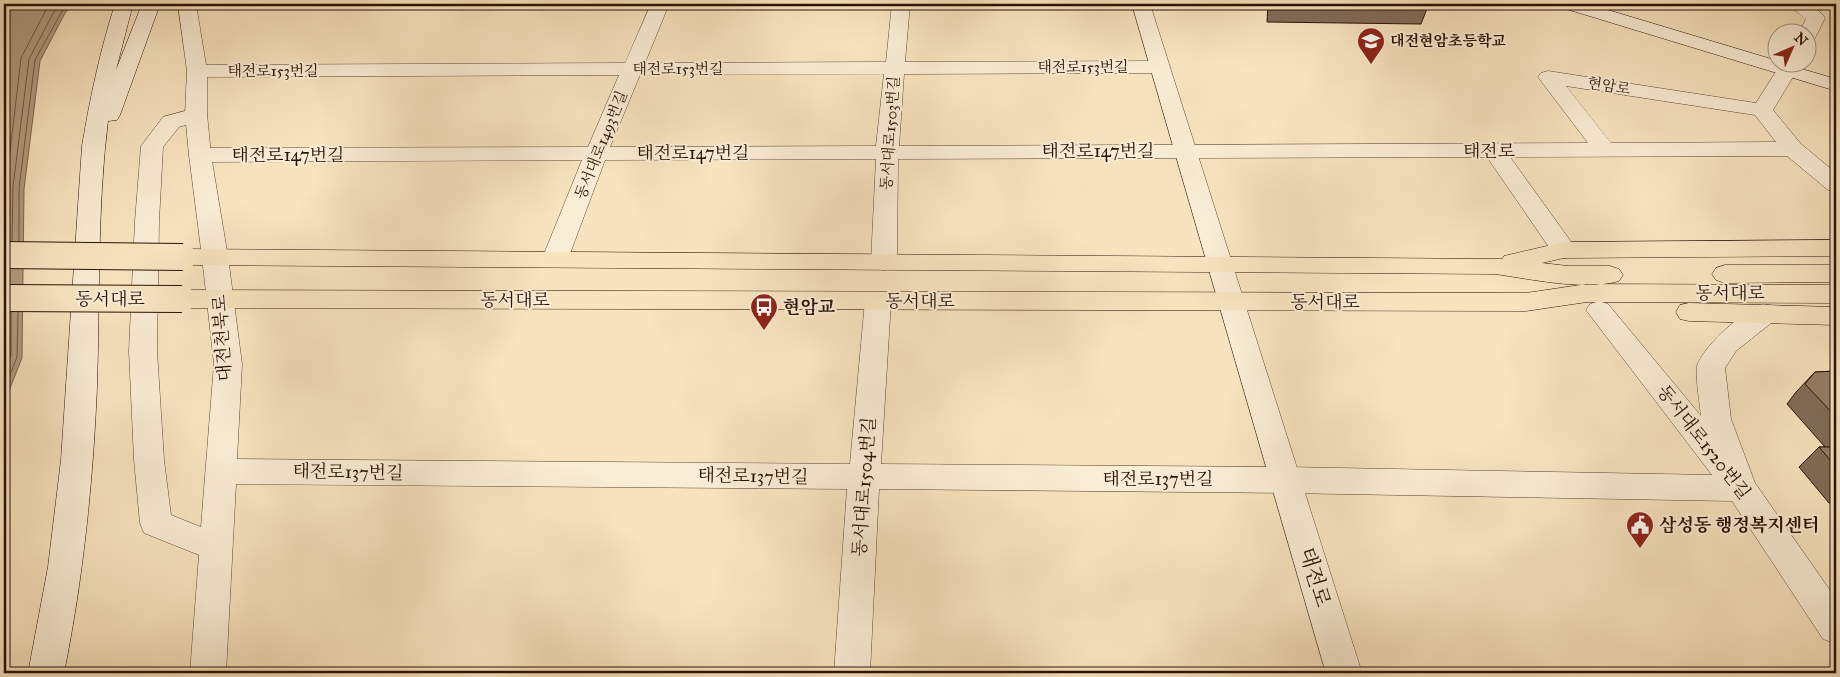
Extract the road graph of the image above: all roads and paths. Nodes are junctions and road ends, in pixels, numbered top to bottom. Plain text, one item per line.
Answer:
1 (124, 4) edge
2 (151, 4) edge
3 (187, 4) edge
4 (660, 4) edge
5 (901, 4) edge
6 (1141, 4) edge
7 (1569, 4) edge
8 (1796, 4) edge
9 (1836, 17) edge
10 (1809, 22) edge
11 (1818, 24) edge
12 (1768, 60) edge
13 (1160, 67) junction
14 (895, 68) junction
15 (632, 69) junction
16 (197, 71) junction
17 (1786, 72) edge
18 (1805, 72) edge
19 (1836, 85) edge
20 (1762, 110) junction
21 (196, 114) junction
22 (1793, 149) junction
23 (1605, 150) junction
24 (1185, 151) junction
25 (1494, 151) junction
26 (887, 152) junction
27 (596, 154) junction
28 (200, 155) junction
29 (90, 164) junction
30 (1836, 185) edge
31 (1836, 248) edge
32 (1564, 250) junction
33 (4, 256) edge
34 (215, 257) junction
35 (554, 259) junction
36 (884, 262) junction
37 (1219, 264) junction
38 (1495, 266) junction
39 (1836, 274) edge
40 (1836, 294) edge
41 (4, 298) edge
42 (220, 299) junction
43 (878, 301) junction
44 (1231, 301) junction
45 (1526, 302) junction
46 (1599, 310) junction
47 (1766, 313) junction
48 (1836, 316) edge
49 (220, 471) junction
50 (864, 477) junction
51 (1286, 480) junction
52 (1740, 488) junction
53 (214, 547) junction
54 (1836, 628) edge
55 (46, 673) edge
56 (208, 673) edge
57 (852, 673) edge
58 (1344, 673) edge

1 - 29 street
2 - 29 street
3 - 16 street, 대전천북로
4 - 15 street, 동서대로1493번길
5 - 14 street, 동서대로1503번길
6 - 13 street, 태전로
7 - 12 street
8 - 10 street
9 - 11 street
13 - 14 street, 태전로153번길
13 - 24 street, 태전로
14 - 15 street, 태전로153번길
14 - 26 street, 동서대로1503번길
15 - 16 street, 태전로153번길
15 - 27 street, 동서대로1493번길
16 - 21 street, 대전천북로
17 - 20 street
18 - 19 street
20 - 22 street
20 - 23 street, 현암로
21 - 28 street, 대전천북로
21 - 53 street
22 - 23 street, 태전로
22 - 30 street
23 - 25 street, 태전로
24 - 25 street, 태전로
24 - 26 street, 태전로147번길
24 - 37 street, 태전로
25 - 32 street
26 - 27 street, 태전로147번길
26 - 36 street, 동서대로1503번길
27 - 28 street, 태전로147번길
27 - 35 street, 동서대로1493번길
28 - 34 street, 대전천북로
29 - 55 street
31 - 32 main road
32 - 38 main road
33 - 34 main road, 동서대로, bridge
34 - 35 main road, 동서대로
34 - 42 street, 대전천북로
35 - 36 main road, 동서대로
36 - 37 main road, 동서대로
37 - 38 main road, 동서대로
37 - 44 street, 태전로
38 - 39 main road, 동서대로
40 - 45 main road, 동서대로
41 - 42 main road, 동서대로, bridge
42 - 43 main road, 동서대로
42 - 49 street, 대전천북로
43 - 44 main road, 동서대로
43 - 50 street, 동서대로1504번길
44 - 45 main road, 동서대로
44 - 51 street, 태전로
45 - 46 main road
46 - 47 main road
46 - 52 street, 동서대로1520번길
47 - 48 main road
47 - 52 street
49 - 50 street, 태전로137번길
49 - 53 street, 대전천북로
50 - 51 street, 태전로137번길
50 - 57 street, 동서대로1504번길
51 - 52 street
51 - 58 street, 태전로
52 - 54 street, 동서대로1520번길
53 - 56 street, 대전천북로

